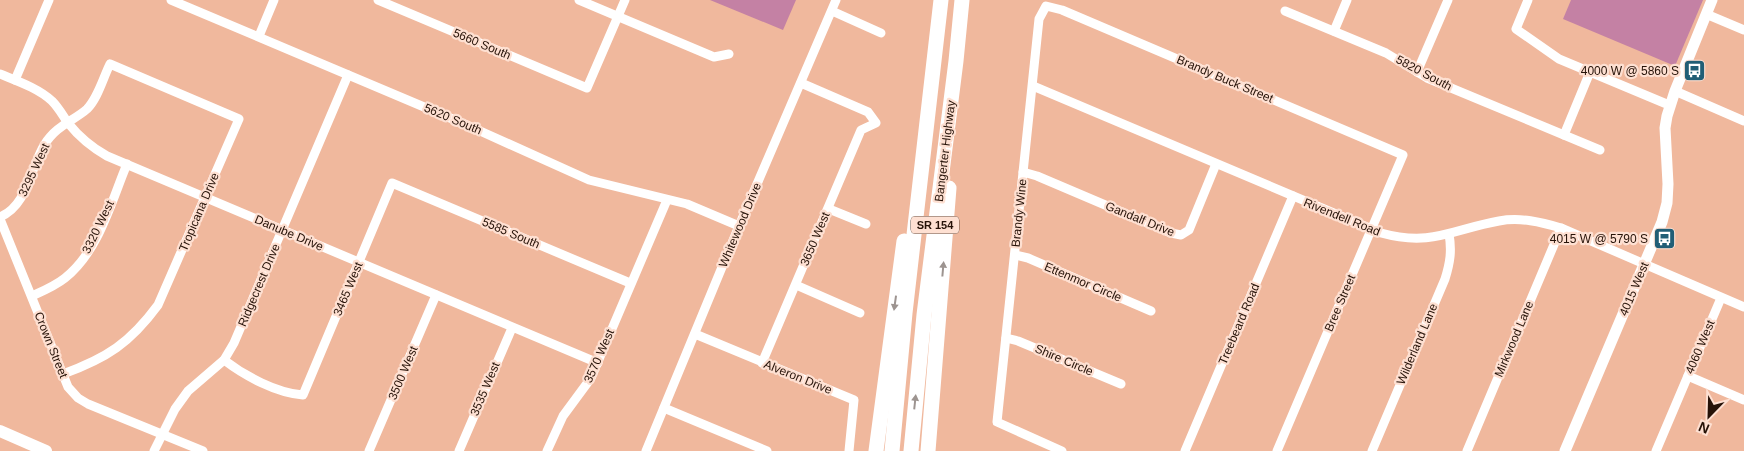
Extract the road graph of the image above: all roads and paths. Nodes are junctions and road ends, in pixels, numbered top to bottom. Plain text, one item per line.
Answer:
1 (49, 0) edge
2 (171, 0) edge
3 (274, 0) edge
4 (378, 0) edge
5 (580, 0) edge
6 (625, 0) edge
7 (836, 0) edge
8 (941, 0) edge
9 (962, 0) edge
10 (1347, 0) edge
11 (1448, 0) edge
12 (1528, 0) edge
13 (1712, 0) edge
14 (1046, 6) joint
15 (832, 11) junction
16 (1285, 11) dead end
17 (1706, 14) junction
18 (618, 16) junction
19 (938, 30) junction
20 (1744, 30) edge
21 (1334, 31) junction
22 (959, 32) junction
23 (882, 33) dead end
24 (259, 36) junction
25 (729, 54) dead end
26 (110, 64) joint
27 (1417, 72) junction
28 (1590, 72) junction
29 (0, 74) edge
30 (348, 75) junction
31 (15, 80) junction
32 (801, 83) junction
33 (1032, 86) junction
34 (1674, 91) junction
35 (1669, 105) junction
36 (1744, 121) edge
37 (68, 123) junction
38 (1564, 135) junction
39 (1600, 150) dead end
40 (1403, 155) joint
41 (127, 164) junction
42 (1216, 164) junction
43 (1024, 172) junction
44 (392, 183) joint
45 (1293, 196) junction
46 (205, 197) junction
47 (667, 200) junction
48 (829, 208) junction
49 (0, 218) edge
50 (866, 224) dead end
51 (739, 226) junction
52 (1561, 228) junction
53 (283, 230) junction
54 (1371, 230) junction
55 (1449, 234) junction
56 (1015, 255) junction
57 (359, 262) junction
58 (1644, 265) junction
59 (630, 284) junction
60 (796, 285) junction
61 (436, 295) junction
62 (32, 296) junction
63 (1721, 298) junction
64 (1744, 307) edge
65 (1150, 311) dead end
66 (860, 313) dead end
67 (512, 328) junction
68 (695, 334) junction
69 (1006, 338) junction
70 (224, 360) junction
71 (598, 363) junction
72 (762, 363) junction
73 (63, 374) junction
74 (1688, 376) junction
75 (1121, 384) dead end
76 (1744, 400) edge
77 (664, 408) junction
78 (0, 432) edge
79 (161, 434) junction
80 (46, 451) edge
81 (154, 451) edge
82 (203, 451) edge
83 (370, 451) edge
84 (459, 451) edge
85 (547, 451) edge
86 (646, 451) edge
87 (767, 451) edge
88 (849, 451) edge
89 (876, 451) edge
90 (892, 451) edge
91 (910, 451) edge
92 (928, 451) edge
93 (1062, 451) edge
94 (1185, 451) edge
95 (1277, 451) edge
96 (1372, 451) edge
97 (1467, 451) edge
98 (1564, 451) edge
99 (1656, 451) edge

1 - 31 street
2 - 24 street, 5620 South
3 - 24 street
4 - 18 street, 5660 South
5 - 18 street
6 - 18 street
7 - 15 street, Whitewood Drive
8 - 19 highway, Bangerter Highway / SR 154
9 - 22 highway, Bangerter Highway / SR 154
10 - 21 street
11 - 27 street
12 - 28 street
13 - 17 street, 4015 West
14 - 33 street, Brandy Wine
14 - 40 street, Brandy Buck Street
15 - 23 street
15 - 32 street, Whitewood Drive
16 - 21 street, 5820 South
17 - 20 street
17 - 34 street, 4015 West
18 - 25 street
19 -> 89 highway
19 - 90 highway, Bangerter Highway / SR 154
21 - 27 street, 5820 South
91 -> 22 highway, Bangerter Highway / SR 154
92 -> 22 highway
24 - 30 street, 5620 South
26 - 37 street, 3295 West
26 - 46 street, Tropicana Drive
27 - 38 street, 5820 South
28 - 35 street
28 - 38 street
29 - 31 street, Danube Drive
30 - 47 street, 5620 South
30 - 53 street, Ridgecrest Drive
31 - 37 street, Danube Drive
32 - 48 street, 3650 West
32 - 51 street, Whitewood Drive
33 - 42 street, Rivendell Road
33 - 43 street, Brandy Wine
34 - 35 street, 4015 West
34 - 36 street
35 - 58 street, 4015 West
37 - 41 street, Danube Drive
37 - 49 street, 3295 West
38 - 39 street, 5820 South
40 - 54 street, Bree Street
41 - 46 street, Danube Drive
41 - 62 street, 3320 West
42 - 43 street, Gandalf Drive
42 - 45 street, Rivendell Road
43 - 56 street, Brandy Wine
44 - 57 street, 3465 West
44 - 59 street, 5585 South
45 - 54 street, Rivendell Road
45 - 94 street, Treebeard Road
46 - 53 street, Danube Drive
46 - 73 street, Tropicana Drive
47 - 51 street, 5620 South
47 - 59 street, 3570 West
48 - 50 street
48 - 60 street, 3650 West
49 - 62 street, Crown Street
51 - 68 street, Whitewood Drive
52 - 55 street, Rivendell Road
52 - 58 street, Rivendell Road
52 - 97 street, Mirkwood Lane
53 - 57 street, Danube Drive
53 - 70 street, Ridgecrest Drive
54 - 55 street, Rivendell Road
54 - 95 street, Bree Street
55 - 96 street, Wilderland Lane
56 - 65 street, Ettenmor Circle
56 - 69 street, Brandy Wine
57 - 61 street, Danube Drive
57 - 70 street, 3465 West
58 - 63 street, Rivendell Road
58 - 98 street, 4015 West
59 - 71 street, 3570 West
60 - 66 street
60 - 72 street, 3650 West
61 - 67 street, Danube Drive
61 - 83 street, 3500 West
62 - 73 street, Crown Street
63 - 64 street, Rivendell Road
63 - 74 street, 4060 West
67 - 71 street, Danube Drive
67 - 84 street, 3535 West
68 - 72 street, Alveron Drive
68 - 77 street, Whitewood Drive
69 - 75 street, Shire Circle
69 - 93 street, Brandy Wine
70 - 79 street, Ridgecrest Drive
71 - 85 street, 3570 West
72 - 88 street, Alveron Drive
73 - 79 street, Crown Street
74 - 76 street
74 - 99 street, 4060 West
77 - 86 street, Whitewood Drive
77 - 87 street
78 - 80 main road
79 - 81 street, Ridgecrest Drive
79 - 82 street, Crown Street

